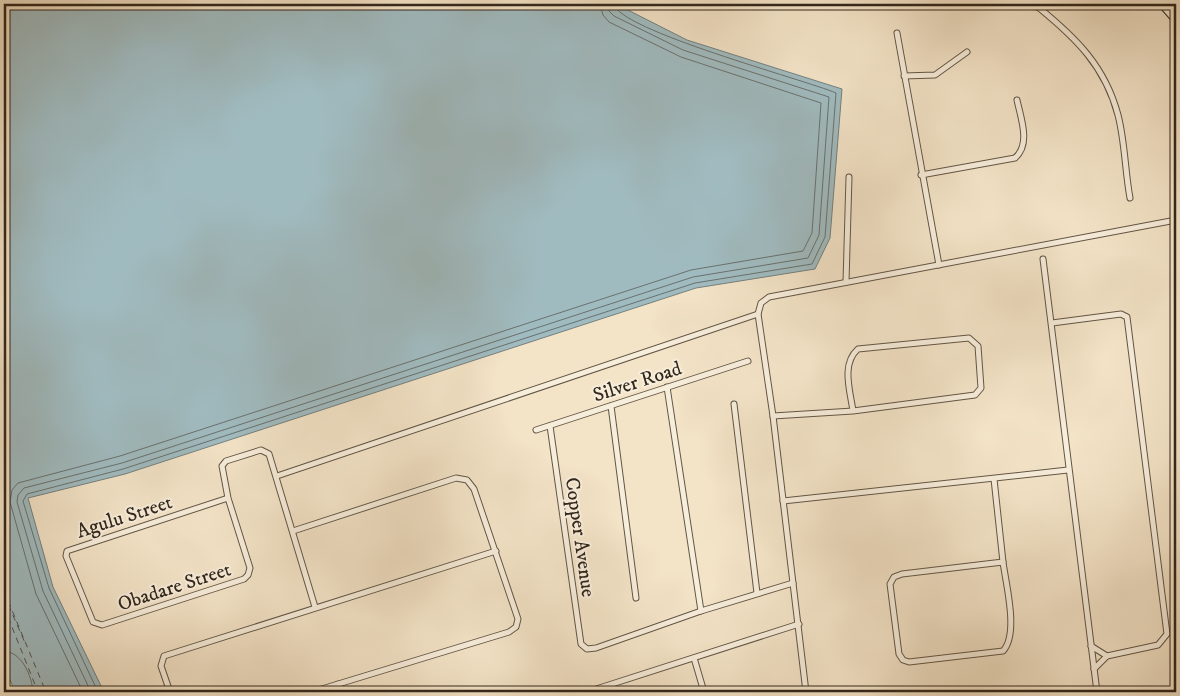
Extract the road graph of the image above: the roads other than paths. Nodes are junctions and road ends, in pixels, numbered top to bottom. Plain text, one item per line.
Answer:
1 (1008, 4) edge
2 (1162, 4) edge
3 (1038, 6) edge
4 (1176, 20) edge
5 (897, 33) dead end
6 (967, 52) dead end
7 (904, 76) junction
8 (1018, 100) dead end
9 (921, 175) junction
10 (849, 177) dead end
11 (1130, 198) dead end
12 (1176, 220) edge
13 (1043, 259) dead end
14 (939, 265) junction
15 (846, 282) junction
16 (758, 314) junction
17 (1052, 323) junction
18 (748, 361) dead end
19 (666, 388) junction
20 (734, 404) dead end
21 (611, 406) junction
22 (853, 411) junction
23 (773, 416) junction
24 (550, 426) junction
25 (536, 430) dead end
26 (1068, 470) junction
27 (277, 476) junction
28 (994, 479) junction
29 (228, 498) junction
30 (783, 500) junction
31 (294, 531) junction
32 (496, 550) junction
33 (1003, 562) junction
34 (793, 583) junction
35 (757, 593) junction
36 (636, 598) dead end
37 (315, 607) junction
38 (701, 611) junction
39 (89, 618) joint
40 (799, 624) junction
41 (1092, 646) junction
42 (1106, 656) junction
43 (694, 658) junction
44 (1094, 669) junction
45 (338, 684) junction
46 (170, 692) edge
47 (312, 692) edge
48 (341, 692) edge
49 (587, 692) edge
50 (704, 692) edge
51 (806, 692) edge
52 (1097, 692) edge

1 - 3 street
2 - 4 main road
3 - 11 street
5 - 7 street
6 - 7 street
7 - 9 street
8 - 9 street
9 - 14 street
10 - 15 street
12 - 14 street
13 - 17 street
14 - 15 street
15 - 16 street
16 - 23 street
16 - 27 street
17 - 26 street
17 - 42 street
18 - 19 street, Silver Road
19 - 21 street, Silver Road
19 - 38 street
20 - 35 street
21 - 24 street, Silver Road
21 - 36 street
22 - 22 street
22 - 23 street
23 - 30 street
24 - 25 street, Silver Road
24 - 38 street, Copper Avenue
26 - 28 street
26 - 41 street
27 - 29 street, Obadare Street
27 - 31 street
28 - 30 street
28 - 33 street
29 - 39 street, Agulu Street
29 - 39 street, Obadare Street
30 - 34 street
31 - 32 street
31 - 37 street
32 - 37 street
32 - 45 street
33 - 33 street
34 - 35 street
34 - 40 street
35 - 38 street
37 - 46 street
40 - 43 street
40 - 51 street
41 - 42 street
41 - 44 street
42 - 44 street
43 - 49 street
43 - 50 street
44 - 52 street
45 - 47 street
45 - 48 street

